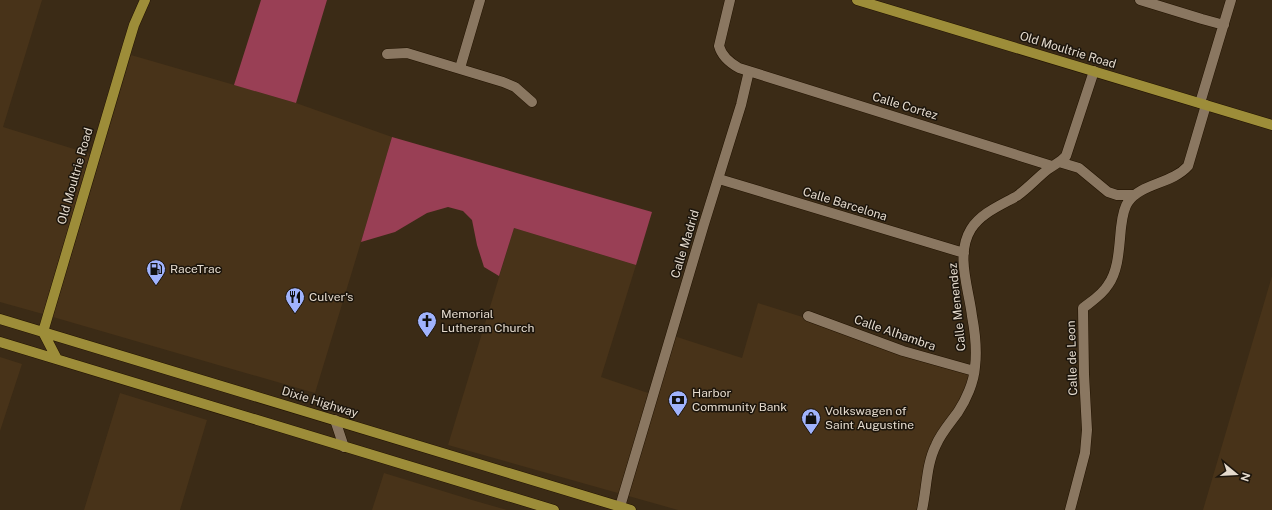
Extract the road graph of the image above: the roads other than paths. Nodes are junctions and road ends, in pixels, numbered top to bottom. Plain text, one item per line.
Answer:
1 (145, 0) edge
2 (480, 0) edge
3 (730, 0) edge
4 (857, 0) edge
5 (1140, 0) edge
6 (1231, 0) edge
7 (1224, 25) junction
8 (387, 54) dead end
9 (460, 68) junction
10 (749, 71) junction
11 (1094, 71) junction
12 (532, 102) dead end
13 (1203, 104) junction
14 (1272, 124) edge
15 (1056, 164) junction
16 (718, 179) junction
17 (1134, 195) junction
18 (964, 253) junction
19 (808, 316) dead end
20 (0, 319) edge
21 (43, 332) junction
22 (0, 342) edge
23 (57, 359) junction
24 (974, 371) junction
25 (335, 420) junction
26 (344, 447) junction
27 (619, 508) edge
28 (552, 510) edge
29 (632, 510) edge
30 (922, 510) edge
31 (1070, 510) edge

1 - 21 main road, Old Moultrie Road
2 - 9 street
3 - 10 street
4 - 11 main road, Old Moultrie Road
5 - 7 street
6 - 7 street
7 - 13 street
8 - 9 street
9 - 12 street
10 - 15 street, Calle Cortez
10 - 16 street, Calle Madrid
11 - 13 main road, Old Moultrie Road
11 - 15 street, Calle Menendez
13 - 14 main road, Old Moultrie Road
13 - 17 street
15 - 17 street
15 - 18 street, Calle Menendez
16 - 18 street, Calle Barcelona
16 - 27 street, Calle Madrid
17 - 31 street, Calle de Leon
18 - 24 street, Calle Menendez
19 - 24 street, Calle Alhambra
20 - 21 main road, Dixie Highway
21 - 23 main road
21 - 25 main road, Dixie Highway
22 - 23 main road
23 - 26 main road
24 - 30 street, Calle Menendez
25 - 26 street
25 - 27 main road, Dixie Highway
26 - 28 main road
27 - 29 main road, Dixie Highway

